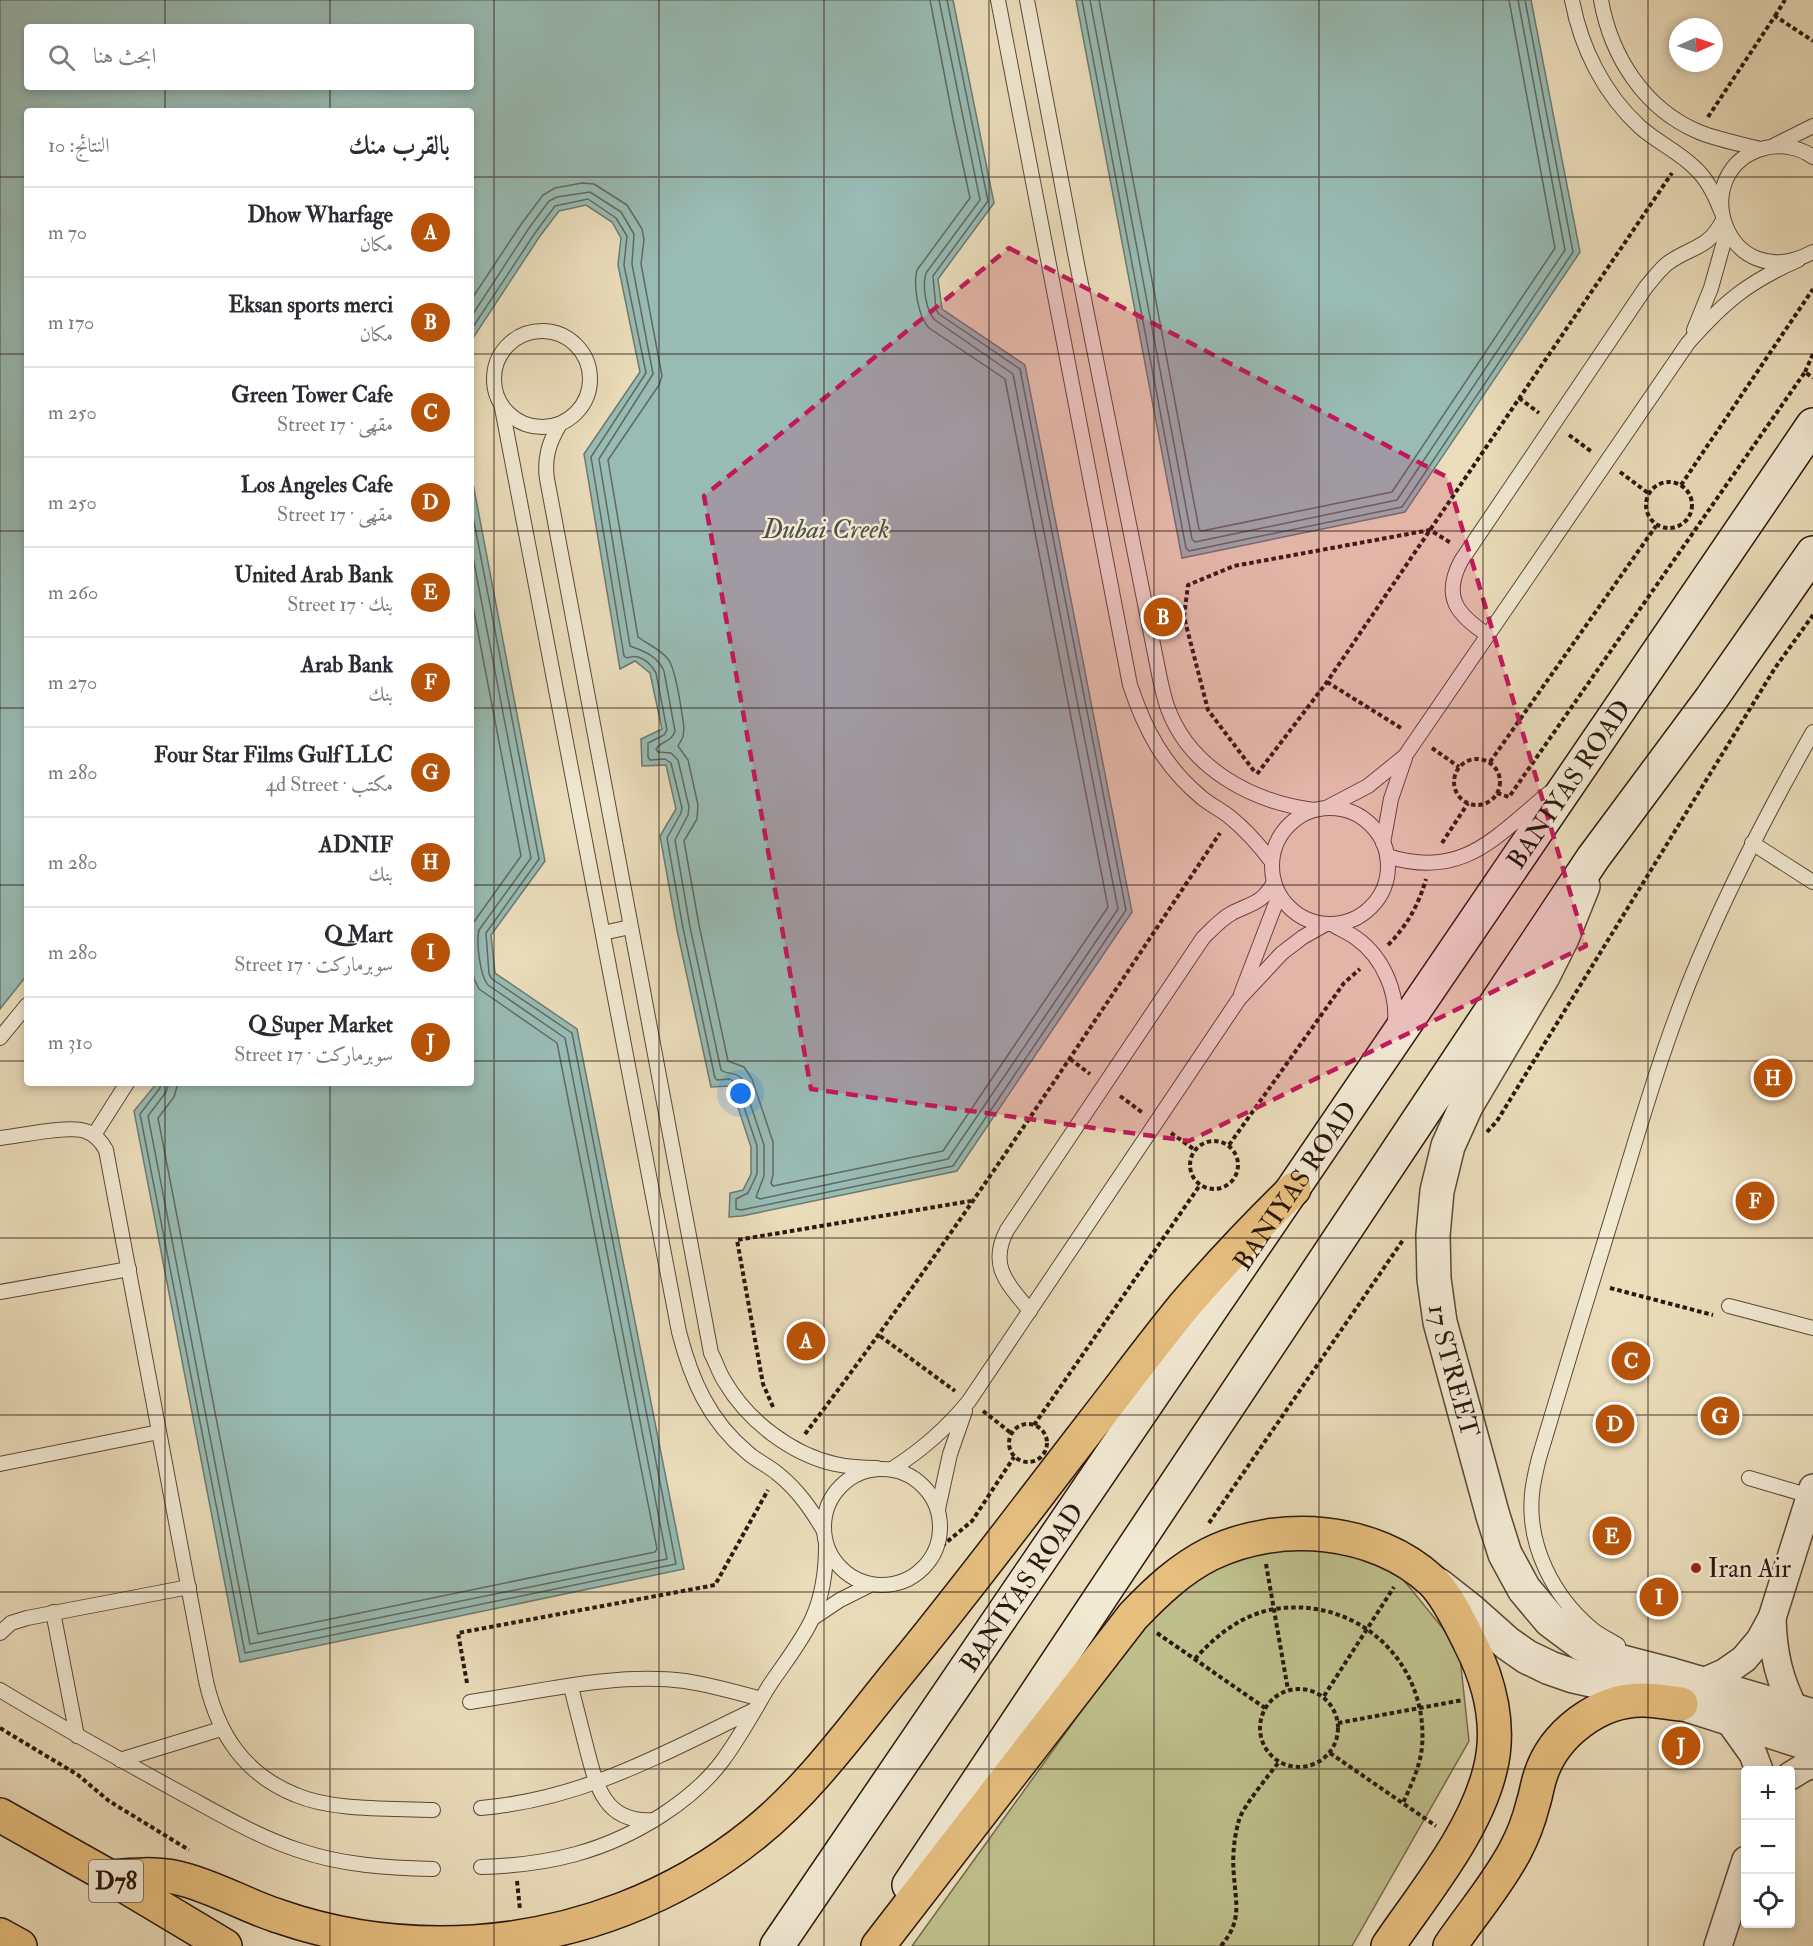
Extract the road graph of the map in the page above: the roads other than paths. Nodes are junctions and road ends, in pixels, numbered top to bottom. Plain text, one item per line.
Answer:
1 (998, 0) edge
2 (1027, 0) edge
3 (1572, 0) edge
4 (1601, 0) edge
5 (1813, 126) edge
6 (1767, 147) junction
7 (1813, 157) edge
8 (1724, 221) junction
9 (1813, 252) edge
10 (1798, 260) junction
11 (1077, 264) junction
12 (1051, 269) junction
13 (1688, 343) junction
14 (502, 408) junction
15 (560, 424) junction
16 (1813, 425) edge
17 (1813, 553) edge
18 (1488, 635) junction
19 (1813, 732) edge
20 (1405, 756) junction
21 (1578, 768) junction
22 (1320, 809) junction
23 (1752, 843) junction
24 (1385, 849) junction
25 (1593, 858) junction
26 (1272, 862) junction
27 (1813, 882) edge
28 (1277, 889) junction
29 (1331, 925) junction
30 (630, 927) junction
31 (603, 933) junction
32 (1239, 999) junction
33 (24, 1009) edge
34 (0, 1038) edge
35 (1392, 1044) junction
36 (125, 1086) edge
37 (94, 1135) junction
38 (0, 1138) edge
39 (1294, 1189) junction
40 (129, 1269) junction
41 (0, 1292) edge
42 (1729, 1306) dead end
43 (1030, 1311) junction
44 (1813, 1328) edge
45 (969, 1401) junction
46 (159, 1432) junction
47 (0, 1464) edge
48 (877, 1468) junction
49 (892, 1469) junction
50 (1749, 1478) dead end
51 (1812, 1492) edge
52 (938, 1509) junction
53 (824, 1531) junction
54 (826, 1546) junction
55 (1421, 1573) junction
56 (870, 1585) junction
57 (189, 1587) junction
58 (53, 1612) junction
59 (813, 1618) junction
60 (1772, 1618) junction
61 (0, 1634) edge
62 (571, 1687) junction
63 (1685, 1687) junction
64 (0, 1690) edge
65 (470, 1702) road end
66 (758, 1705) junction
67 (1804, 1713) edge
68 (1728, 1719) junction
69 (221, 1729) junction
70 (77, 1736) junction
71 (1813, 1745) edge
72 (120, 1760) junction
73 (1813, 1764) edge
74 (1758, 1766) edge
75 (1795, 1773) edge
76 (596, 1783) junction
77 (481, 1808) dead end
78 (433, 1810) dead end
79 (0, 1815) edge
80 (655, 1820) junction
81 (481, 1867) dead end
82 (433, 1869) dead end
83 (1741, 1874) edge
84 (110, 1877) junction
85 (0, 1935) edge
86 (20, 1946) edge
87 (225, 1946) edge
88 (777, 1946) edge
89 (868, 1946) edge
90 (879, 1946) edge
91 (1388, 1946) edge
92 (1450, 1946) edge
93 (1718, 1946) edge

1 - 12 lane
2 - 11 lane
3 - 8 lane
4 - 6 lane
5 - 6 lane
6 - 7 lane
6 - 8 lane
8 - 10 lane
8 - 13 lane
8 - 18 lane
9 - 10 lane
10 - 13 lane
11 - 12 lane
11 - 22 lane
12 - 26 lane
13 - 18 lane
14 - 15 lane
14 - 15 lane
14 - 31 lane
15 - 30 lane
16 - 21 main road, BANIYAS ROAD
17 - 25 main road
18 - 20 lane
19 - 23 lane
20 - 22 lane
20 - 24 lane
21 - 24 lane
21 - 35 main road, BANIYAS ROAD
22 - 24 lane
22 - 26 lane
23 - 27 lane
23 - 63 lane
24 - 29 lane
25 - 63 main road, 17 STREET
25 - 89 main road
26 - 28 lane
28 - 29 lane
28 - 32 lane
28 - 43 lane
29 - 32 lane
29 - 35 lane
30 - 31 lane
30 - 48 lane
31 - 53 lane
32 - 43 lane
33 - 34 lane
35 - 39 main road, BANIYAS ROAD
36 - 37 lane
37 - 38 lane
37 - 40 lane
39 - 84 main road
39 - 88 main road, BANIYAS ROAD
40 - 41 lane
40 - 46 lane
42 - 44 lane
43 - 45 lane
45 - 49 lane
45 - 52 lane
46 - 47 lane
46 - 57 lane
48 - 49 lane
48 - 53 lane
49 - 52 lane
50 - 51 lane
51 - 60 street
52 - 56 lane
53 - 54 lane
54 - 56 lane
54 - 59 lane
55 - 63 main road, 17 STREET
55 - 90 main road
55 - 91 main road
56 - 59 lane
57 - 58 lane
57 - 69 lane
58 - 61 lane
58 - 70 lane
59 - 66 lane
60 - 63 street
60 - 67 street
62 - 65 lane
62 - 66 lane
62 - 76 lane
63 - 67 main road, 17 STREET
63 - 68 main road, 17 STREET
63 - 92 main road
64 - 70 lane
66 - 76 lane
66 - 80 lane
68 - 71 main road, 17 STREET
68 - 74 street
69 - 72 lane
69 - 78 lane
70 - 72 lane
72 - 82 lane
73 - 75 street
76 - 77 lane
76 - 80 lane
79 - 84 main road, D78
80 - 81 lane
83 - 93 street
84 - 87 main road, D78
85 - 86 main road

